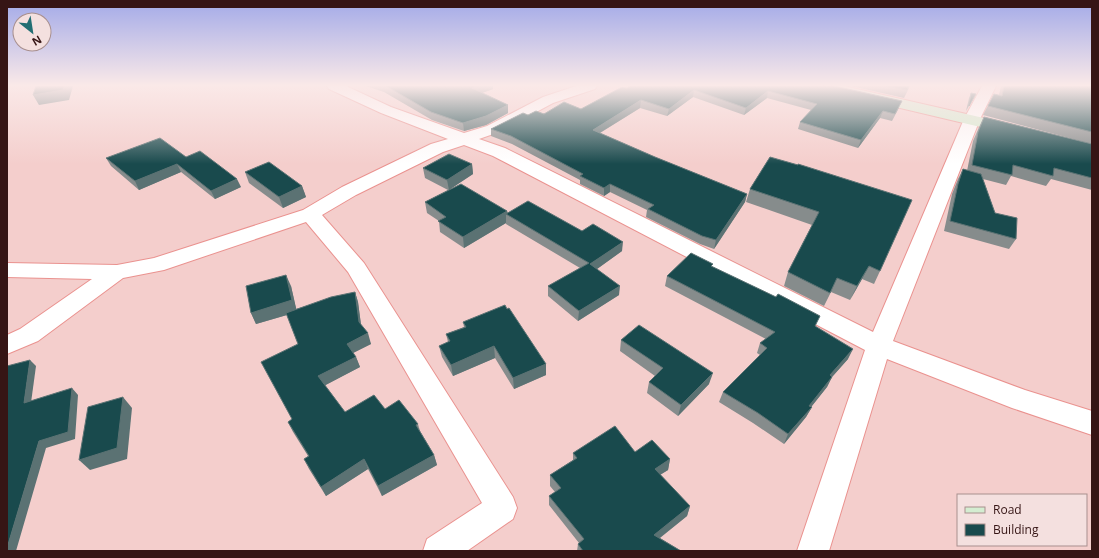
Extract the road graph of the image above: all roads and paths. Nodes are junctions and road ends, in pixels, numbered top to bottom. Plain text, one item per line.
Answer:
1 (391, 112) edge
2 (525, 112) edge
3 (941, 112) edge
4 (976, 112) edge
5 (972, 119) junction
6 (1024, 132) edge
7 (463, 139) junction
8 (310, 214) junction
9 (7, 270) edge
10 (117, 272) junction
11 (7, 345) edge
12 (879, 346) junction
13 (1092, 423) edge
14 (439, 551) edge
15 (813, 551) edge

1 - 7 street
2 - 7 street
3 - 5 main road
4 - 5 street
5 - 6 main road
5 - 12 street
7 - 8 street
7 - 12 street
8 - 10 street
8 - 14 street
9 - 10 street
10 - 11 street
12 - 13 street
12 - 15 street

